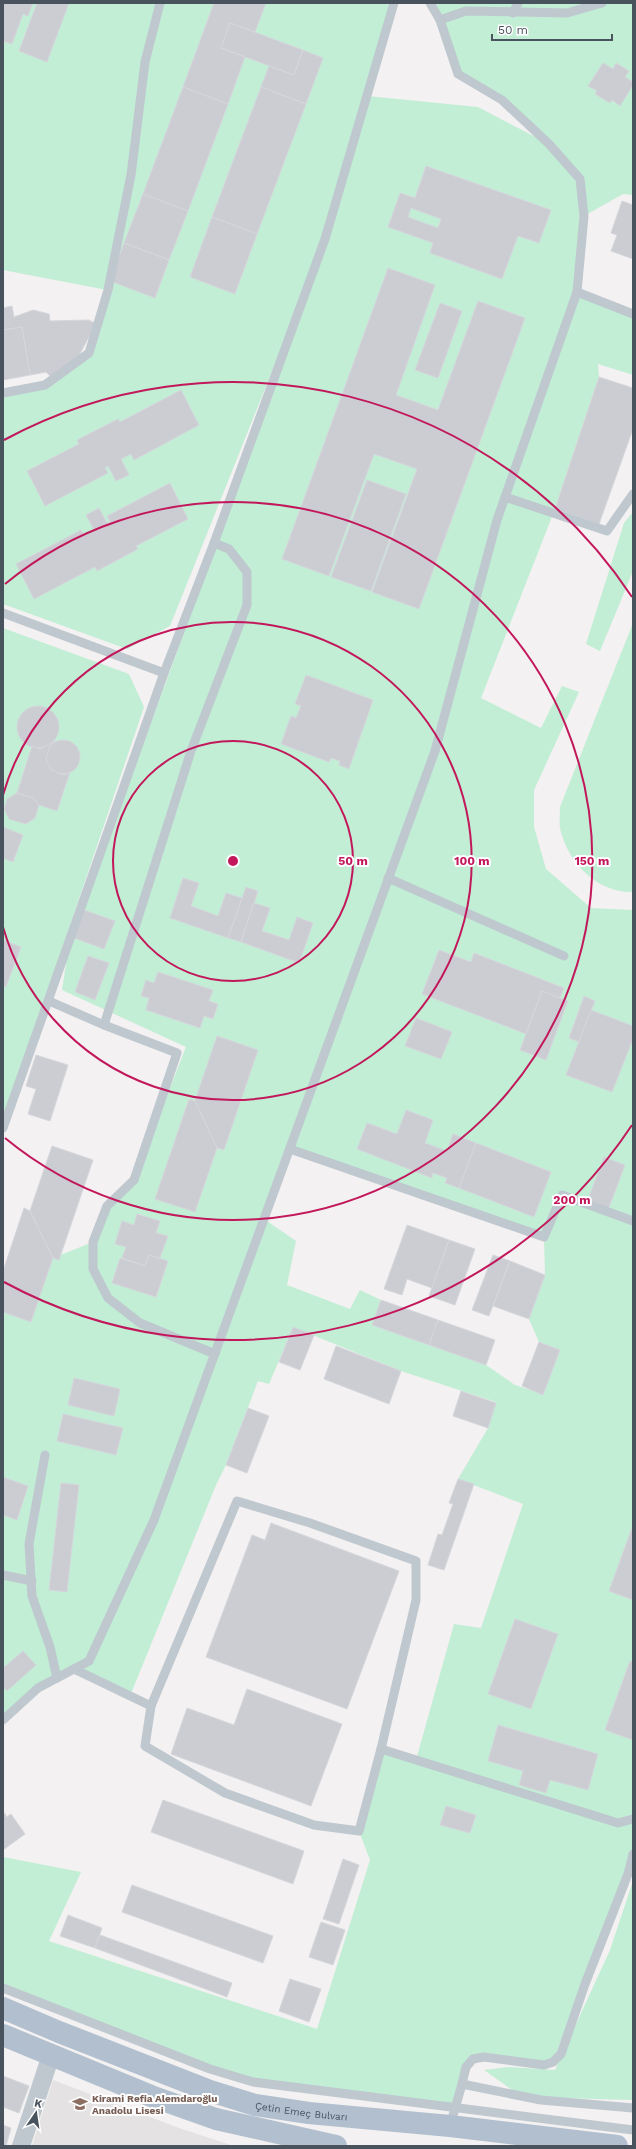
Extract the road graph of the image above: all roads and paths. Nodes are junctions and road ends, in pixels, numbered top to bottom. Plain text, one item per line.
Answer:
1 (160, 3) edge
2 (394, 3) edge
3 (430, 3) edge
4 (518, 3) edge
5 (602, 3) edge
6 (513, 13) junction
7 (440, 20) junction
8 (578, 292) junction
9 (633, 314) edge
10 (3, 393) edge
11 (633, 494) edge
12 (505, 497) junction
13 (214, 543) junction
14 (3, 613) edge
15 (164, 673) junction
16 (388, 878) junction
17 (564, 956) dead end
18 (49, 1001) junction
19 (104, 1025) junction
20 (3, 1128) edge
21 (290, 1149) junction
22 (633, 1221) edge
23 (215, 1354) junction
24 (45, 1455) dead end
25 (3, 1575) edge
26 (32, 1581) junction
27 (74, 1669) junction
28 (57, 1678) junction
29 (151, 1706) junction
30 (3, 1720) edge
31 (381, 1749) junction
32 (633, 1819) edge
33 (633, 1854) edge
34 (3, 1988) edge
35 (3, 2008) edge
36 (3, 2035) edge
37 (50, 2055) junction
38 (462, 2084) junction
39 (633, 2108) edge
40 (452, 2117) junction
41 (633, 2130) edge
42 (21, 2146) edge
43 (336, 2146) edge
44 (617, 2146) edge

1 - 10 lane
2 - 13 lane
3 - 7 lane
4 - 6 lane
5 - 6 lane
6 - 7 lane
7 - 8 lane
8 - 9 lane
8 - 12 lane
11 - 12 lane
12 - 16 lane
13 - 15 lane
13 - 19 lane
14 - 15 lane
15 - 18 lane
16 - 17 lane
16 - 21 lane
18 - 19 lane
18 - 20 lane
19 - 23 lane
21 - 22 lane
21 - 23 lane
23 - 27 lane
24 - 26 lane
25 - 26 lane
26 - 28 lane
27 - 28 lane
27 - 29 lane
28 - 30 lane
29 - 31 lane
29 - 31 lane
31 - 32 lane
33 - 38 lane
34 - 40 lane
35 - 40 main road, Çetin Emeç Bulvarı
36 - 37 main road
37 - 42 street
37 - 43 main road
38 - 39 lane
38 - 40 lane
40 - 41 lane
40 - 44 main road, Çetin Emeç Bulvarı

